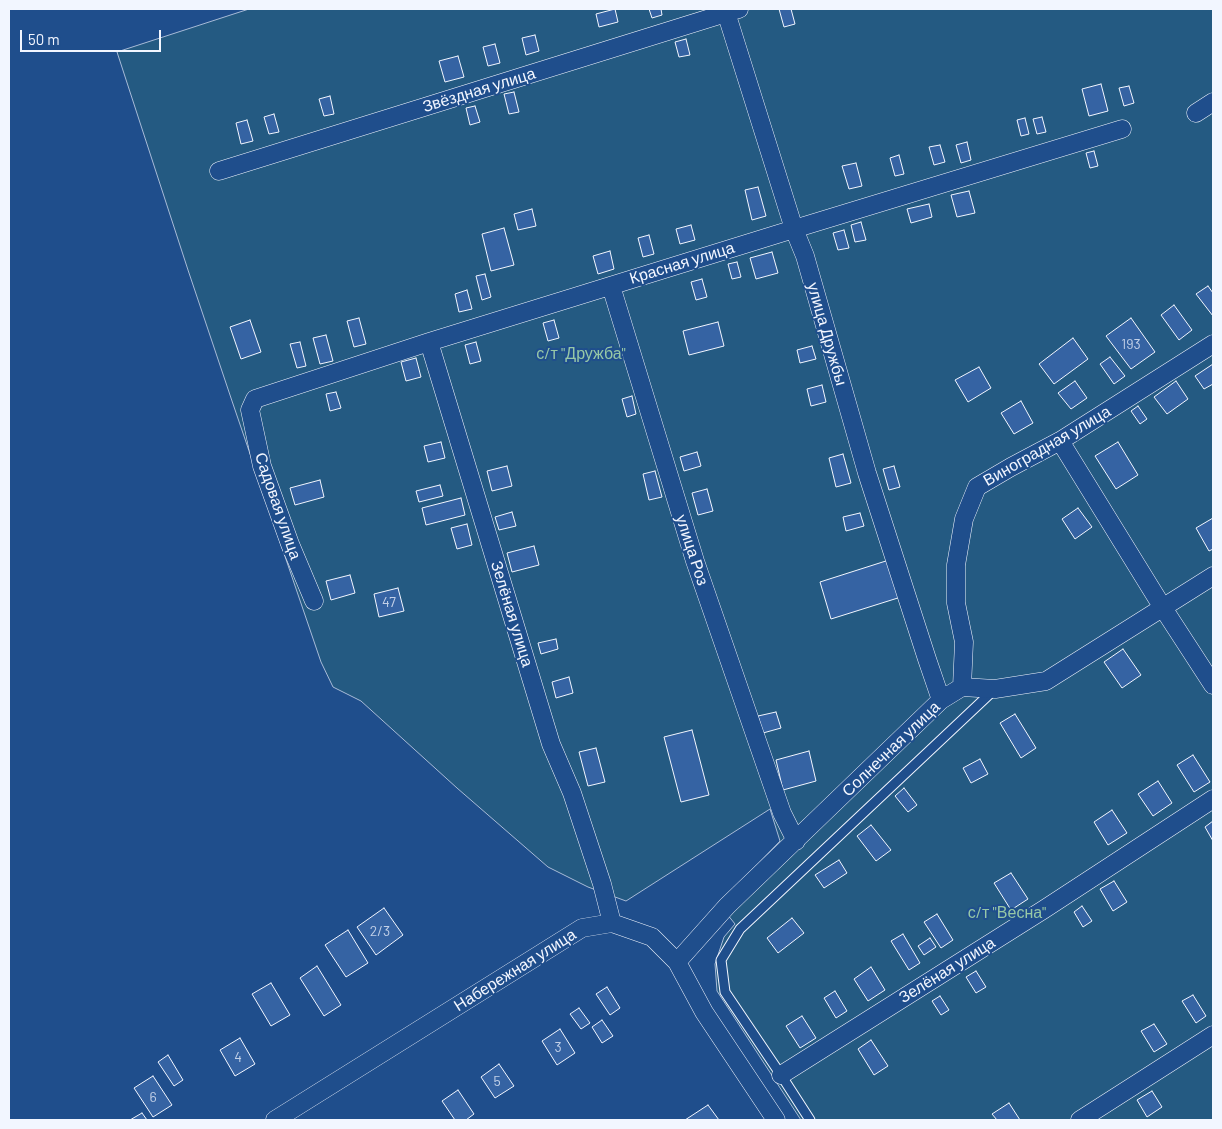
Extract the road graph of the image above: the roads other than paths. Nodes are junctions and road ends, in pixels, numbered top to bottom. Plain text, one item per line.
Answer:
1 (730, 10) edge
2 (1213, 102) edge
3 (1196, 113) dead end
4 (1122, 129) dead end
5 (219, 171) dead end
6 (794, 229) junction
7 (611, 286) junction
8 (429, 342) junction
9 (1213, 344) edge
10 (250, 410) joint
11 (1060, 441) junction
12 (1213, 576) edge
13 (314, 600) dead end
14 (1163, 608) junction
15 (1213, 685) edge
16 (962, 687) junction
17 (995, 689) junction
18 (941, 700) junction
19 (1213, 798) edge
20 (796, 841) junction
21 (612, 923) junction
22 (676, 962) junction
23 (1213, 1035) edge
24 (781, 1075) junction
25 (275, 1120) edge
26 (776, 1120) edge
27 (810, 1120) edge
28 (1080, 1120) edge

1 - 5 street, Звёздная улица
1 - 6 street, улица Дружбы
2 - 3 street
4 - 6 street, Красная улица
6 - 7 street, Красная улица
6 - 18 street, улица Дружбы
7 - 8 street, Красная улица
7 - 20 street, улица Роз
8 - 10 street, Красная улица
8 - 21 street, Зелёная улица
9 - 11 street, Виноградная улица
10 - 13 street, Садовая улица
11 - 14 street
11 - 16 street, Виноградная улица
12 - 14 street
14 - 15 street
14 - 17 street
16 - 17 street
16 - 18 street, Солнечная улица
17 - 24 lane
18 - 20 street, Солнечная улица
19 - 24 street, Зелёная улица
20 - 22 street, Солнечная улица
21 - 22 street, Набережная улица
21 - 25 street, Набережная улица
22 - 26 street, Набережная улица
23 - 28 street
24 - 27 lane

